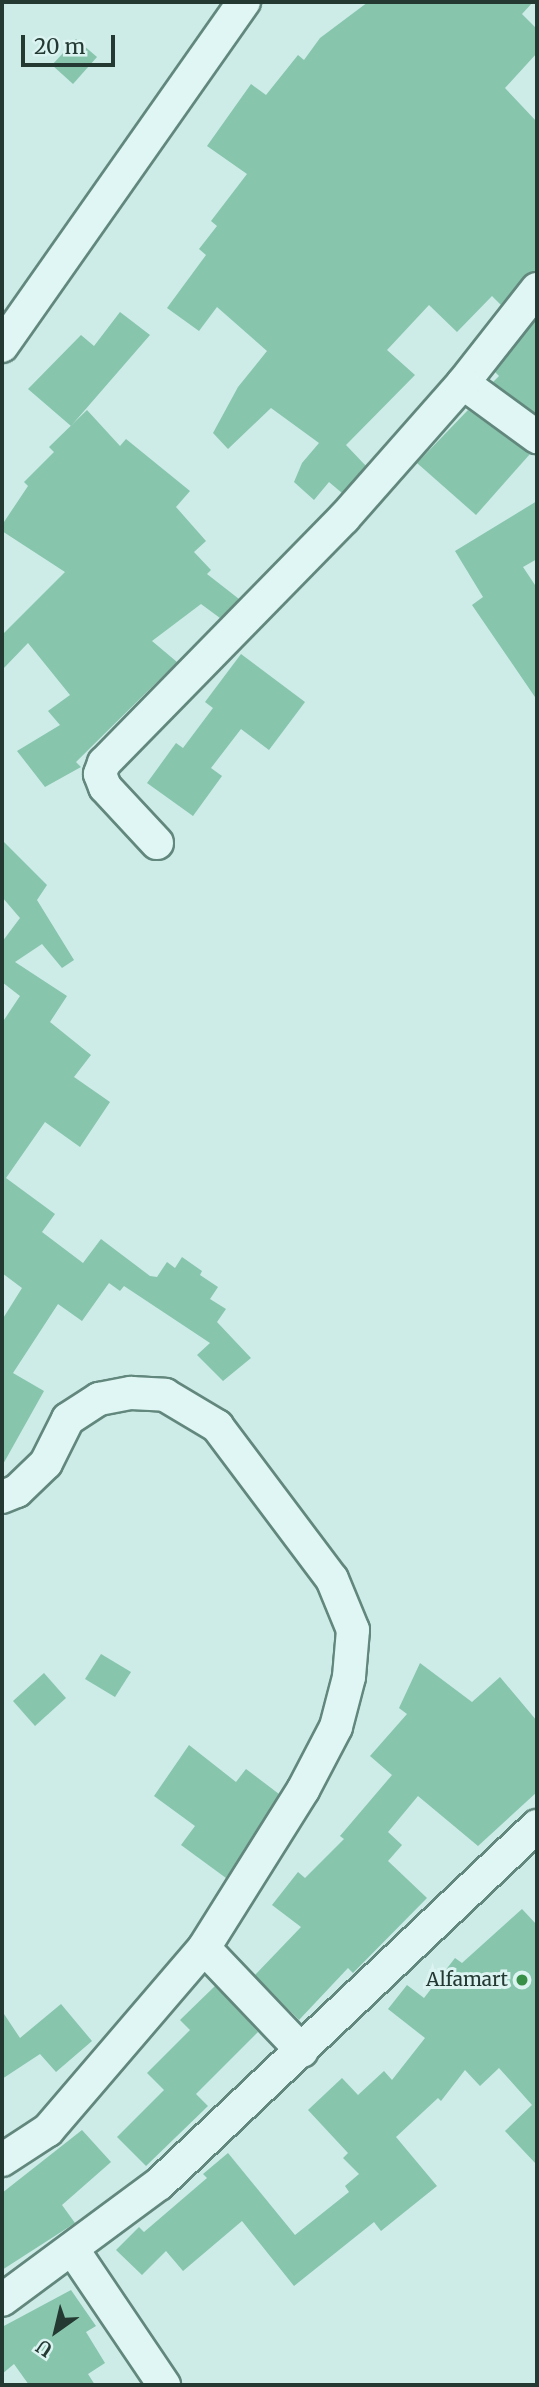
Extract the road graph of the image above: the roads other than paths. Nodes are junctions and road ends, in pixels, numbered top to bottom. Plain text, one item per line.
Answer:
1 (244, 2) edge
2 (537, 289) edge
3 (2, 346) edge
4 (463, 383) junction
5 (537, 437) edge
6 (157, 843) dead end
7 (2, 1497) edge
8 (537, 1826) edge
9 (204, 1948) junction
10 (302, 2052) junction
11 (2, 2160) edge
12 (73, 2250) junction
13 (2, 2300) edge
14 (164, 2385) edge

1 - 3 street
2 - 4 street
4 - 5 street
4 - 6 street
7 - 9 street
8 - 10 street
9 - 10 street
9 - 11 street
10 - 12 street
12 - 13 street
12 - 14 street

